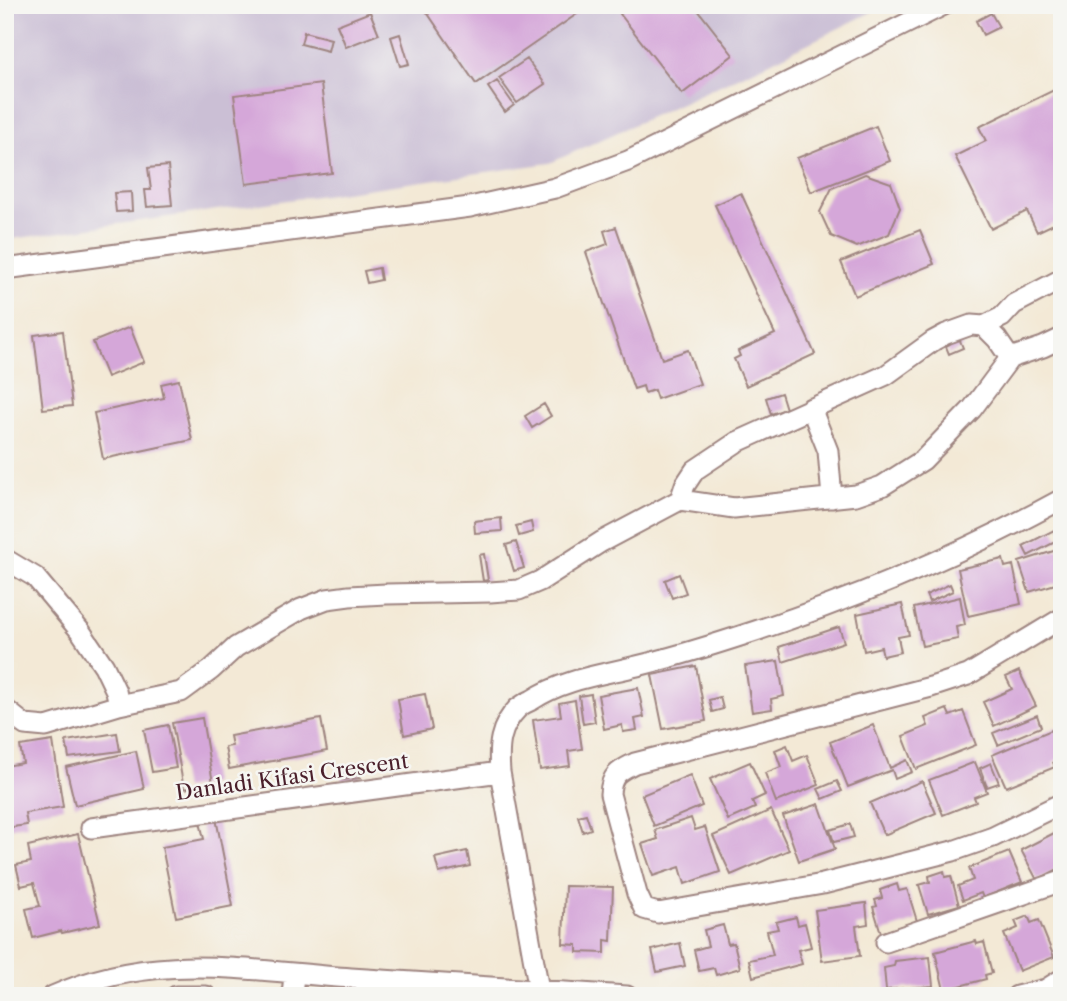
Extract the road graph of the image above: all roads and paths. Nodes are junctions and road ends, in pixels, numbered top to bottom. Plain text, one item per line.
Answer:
1 (944, 5) edge
2 (5, 269) edge
3 (1062, 279) edge
4 (984, 326) junction
5 (1062, 338) edge
6 (1010, 358) junction
7 (811, 408) junction
8 (832, 498) junction
9 (1062, 499) edge
10 (680, 500) junction
11 (5, 559) edge
12 (1062, 618) edge
13 (118, 705) junction
14 (5, 709) edge
15 (500, 772) junction
16 (1062, 803) edge
17 (91, 828) dead end
18 (1062, 881) edge
19 (886, 942) dead end
20 (294, 974) junction
21 (1062, 979) edge
22 (538, 990) junction
23 (53, 996) edge
24 (177, 996) edge
25 (206, 996) edge
26 (292, 996) edge
27 (627, 996) edge
28 (1017, 996) edge

1 - 2 street
3 - 4 street
4 - 6 street
4 - 7 street
5 - 6 street
6 - 8 street
7 - 8 street
7 - 10 street
8 - 10 street
9 - 15 street
10 - 13 street
11 - 13 street
12 - 16 street
13 - 14 street
15 - 17 street, Danladi Kifasi Crescent
15 - 22 street
18 - 19 street
20 - 22 street
20 - 23 street
20 - 26 street
21 - 28 street
22 - 27 street
24 - 25 street

